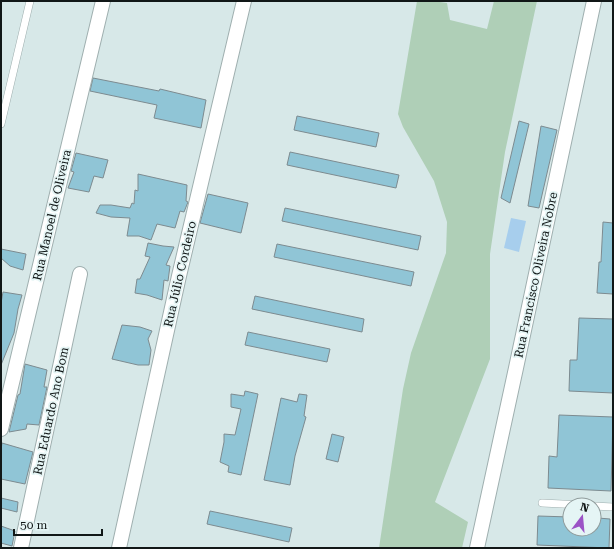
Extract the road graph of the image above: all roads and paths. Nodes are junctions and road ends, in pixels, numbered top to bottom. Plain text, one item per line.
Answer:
1 (30, 1) edge
2 (104, 1) edge
3 (244, 1) edge
4 (594, 1) edge
5 (1, 124) edge
6 (80, 274) dead end
7 (1, 429) edge
8 (542, 503) dead end
9 (562, 504) edge
10 (602, 506) edge
11 (613, 507) edge
12 (21, 548) edge
13 (119, 548) edge
14 (477, 548) edge

1 - 5 lane
2 - 7 street, Rua Manoel de Oliveira
3 - 13 street, Rua Júlio Cordeiro
4 - 14 street, Rua Francisco Oliveira Nobre
6 - 12 street, Rua Eduardo Ano Bom
8 - 9 lane
10 - 11 lane

